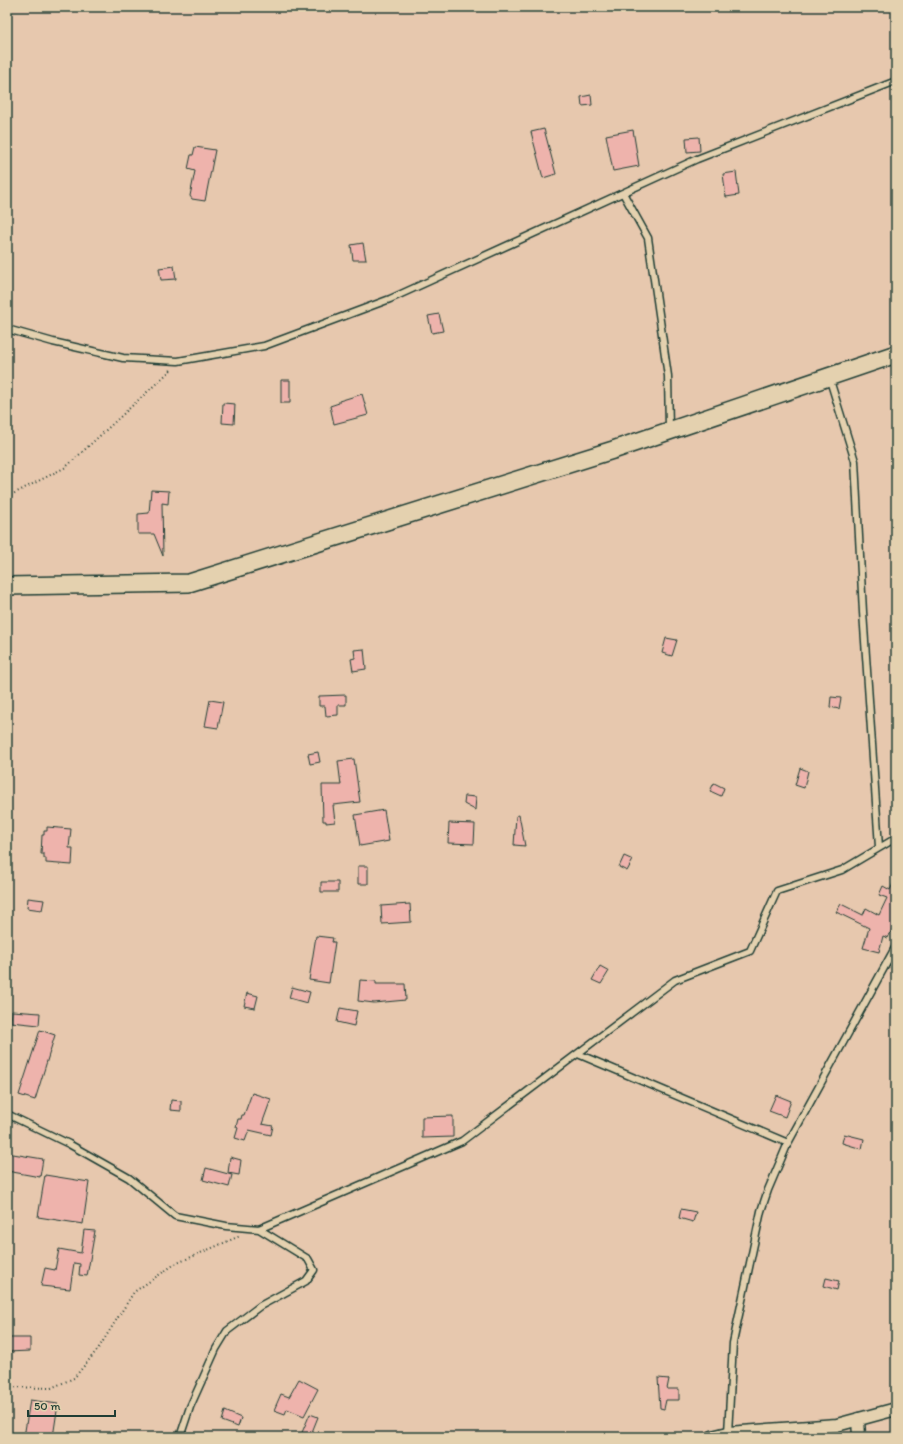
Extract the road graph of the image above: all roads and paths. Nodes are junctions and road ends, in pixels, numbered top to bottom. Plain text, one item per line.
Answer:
1 (896, 81) edge
2 (623, 193) junction
3 (7, 329) edge
4 (896, 354) edge
5 (182, 360) junction
6 (829, 376) junction
7 (669, 431) junction
8 (7, 497) edge
9 (7, 586) edge
10 (896, 838) edge
11 (879, 847) junction
12 (896, 946) edge
13 (578, 1054) junction
14 (7, 1114) edge
15 (788, 1143) junction
16 (259, 1229) junction
17 (7, 1387) edge
18 (896, 1409) edge
19 (858, 1419) junction
20 (728, 1433) junction
21 (757, 1435) edge
22 (180, 1437) edge
23 (712, 1437) edge
24 (859, 1437) edge

1 - 2 lane
2 - 5 lane
2 - 7 lane
3 - 5 lane
4 - 6 main road
5 - 8 path
6 - 7 main road
6 - 11 lane
7 - 9 main road
10 - 11 lane
11 - 13 lane
12 - 15 lane
13 - 15 lane
13 - 16 lane
14 - 16 lane
15 - 20 lane
16 - 17 path
16 - 22 lane
18 - 19 street
19 - 21 street
19 - 24 street
20 - 21 street
20 - 23 street

